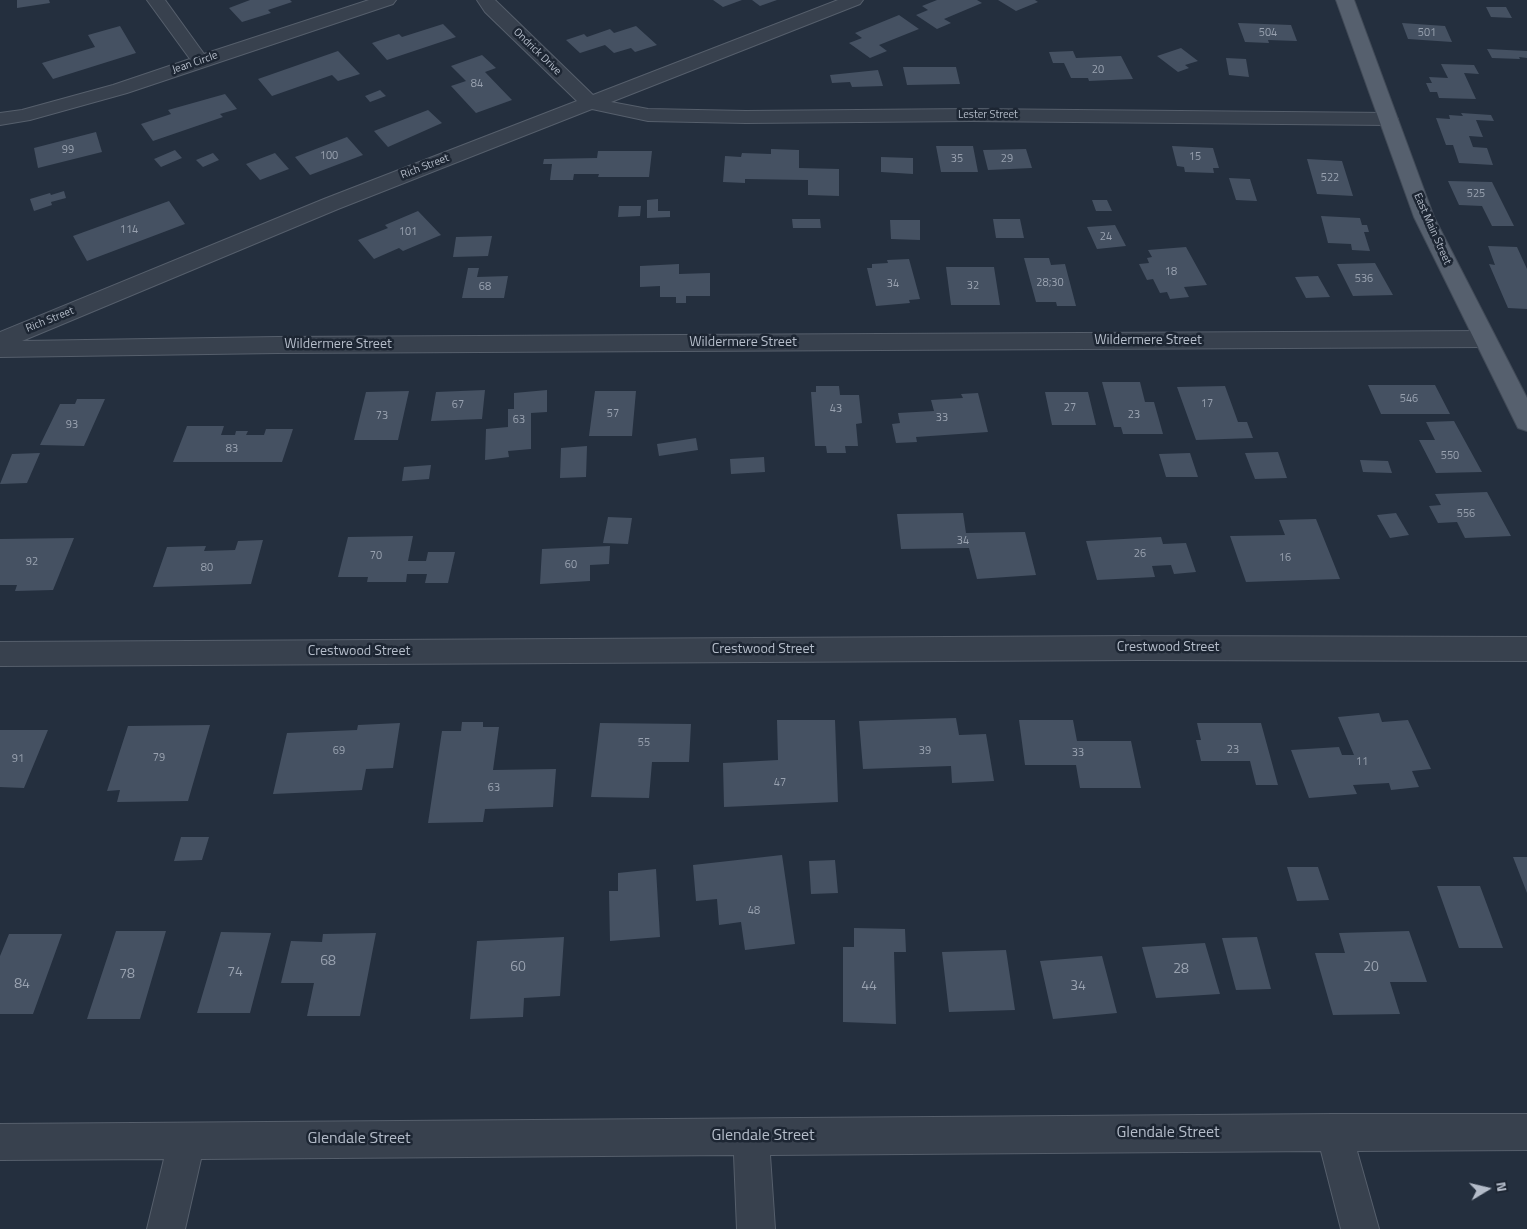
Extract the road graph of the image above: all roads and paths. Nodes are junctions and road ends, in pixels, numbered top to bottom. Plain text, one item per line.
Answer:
1 (156, 0) edge
2 (387, 0) edge
3 (486, 0) edge
4 (854, 0) edge
5 (1345, 0) edge
6 (200, 61) junction
7 (590, 104) junction
8 (1388, 118) junction
9 (0, 120) edge
10 (1486, 339) junction
11 (0, 341) edge
12 (0, 349) edge
13 (1527, 422) edge
14 (1527, 649) edge
15 (0, 654) edge
16 (1334, 1132) junction
17 (1527, 1132) edge
18 (751, 1136) junction
19 (187, 1140) junction
20 (0, 1142) edge
21 (166, 1229) edge
22 (756, 1229) edge
23 (1360, 1229) edge

1 - 6 street
2 - 6 street, Jean Circle
3 - 7 street, Ondrick Drive
4 - 7 street, Rich Street
5 - 8 main road, East Main Street
6 - 9 street, Jean Circle
7 - 8 street, Lester Street
7 - 11 street, Rich Street
8 - 10 main road, East Main Street
10 - 12 street, Wildermere Street
10 - 13 main road, East Main Street
14 - 15 street, Crestwood Street
16 - 17 street, Glendale Street
16 - 18 street, Glendale Street
16 - 23 street
18 - 19 street, Glendale Street
18 - 22 street
19 - 20 street, Glendale Street
19 - 21 street

